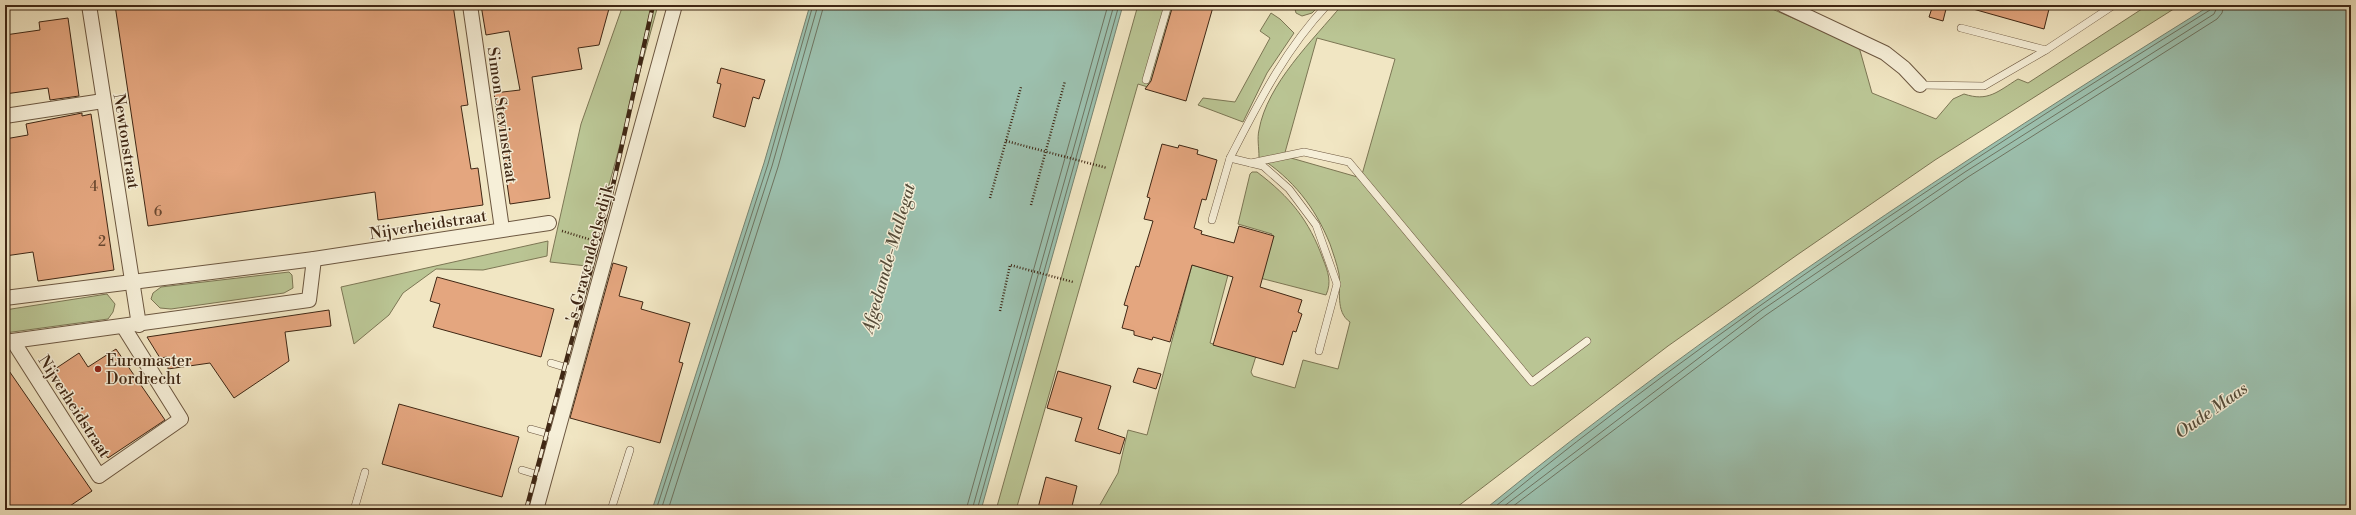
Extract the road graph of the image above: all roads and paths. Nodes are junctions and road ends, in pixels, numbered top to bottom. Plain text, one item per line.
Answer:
1 (88, 5) edge
2 (470, 5) edge
3 (675, 5) edge
4 (1168, 5) edge
5 (1328, 5) edge
6 (1783, 5) edge
7 (2114, 5) edge
8 (1961, 28) dead end
9 (2046, 50) junction
10 (1146, 80) dead end
11 (1065, 81) dead end
12 (1920, 84) joint
13 (1021, 87) dead end
14 (103, 101) junction
15 (5, 116) edge
16 (1006, 141) junction
17 (1045, 152) junction
18 (1230, 158) junction
19 (1251, 163) junction
20 (1107, 168) dead end
21 (990, 198) dead end
22 (1031, 205) dead end
23 (1212, 220) dead end
24 (549, 223) dead end
25 (502, 229) junction
26 (572, 234) dead end
27 (592, 240) dead end
28 (314, 260) junction
29 (1073, 282) dead end
30 (131, 283) junction
31 (5, 298) edge
32 (1000, 310) dead end
33 (139, 325) junction
34 (123, 326) junction
35 (9, 341) edge
36 (1587, 341) dead end
37 (1319, 351) dead end
38 (551, 363) dead end
39 (574, 370) junction
40 (531, 429) dead end
41 (556, 436) junction
42 (630, 450) dead end
43 (522, 470) dead end
44 (364, 472) dead end
45 (545, 477) junction
46 (354, 510) edge
47 (536, 510) edge
48 (611, 510) edge

1 - 14 street, Newtonstraat
2 - 25 street, Simon Stevinstraat
3 - 39 street, 's-Gravendeelsedijk
4 - 10 lane
5 - 18 lane
6 - 12 street
7 - 9 lane
8 - 9 lane
9 - 12 lane
11 - 17 path
13 - 16 path
14 - 15 street
14 - 30 street, Newtonstraat
16 - 17 path
16 - 21 path
17 - 20 path
17 - 22 path
18 - 19 lane
18 - 23 lane
19 - 36 lane
19 - 37 lane
24 - 25 street, Nijverheidstraat
25 - 28 street, Nijverheidstraat
26 - 27 path
28 - 30 street, Nijverheidstraat
28 - 33 street, Nijverheidstraat
29 - 32 path
30 - 31 street, Nijverheidstraat
30 - 33 street, Newtonstraat
33 - 34 street, Nijverheidstraat
34 - 35 street, Nijverheidstraat
34 - 35 street, Nijverheidstraat
38 - 39 lane
39 - 41 street, 's-Gravendeelsedijk
40 - 41 lane
41 - 45 street, 's-Gravendeelsedijk
42 - 48 lane
43 - 45 lane
44 - 46 lane
45 - 47 street, 's-Gravendeelsedijk

